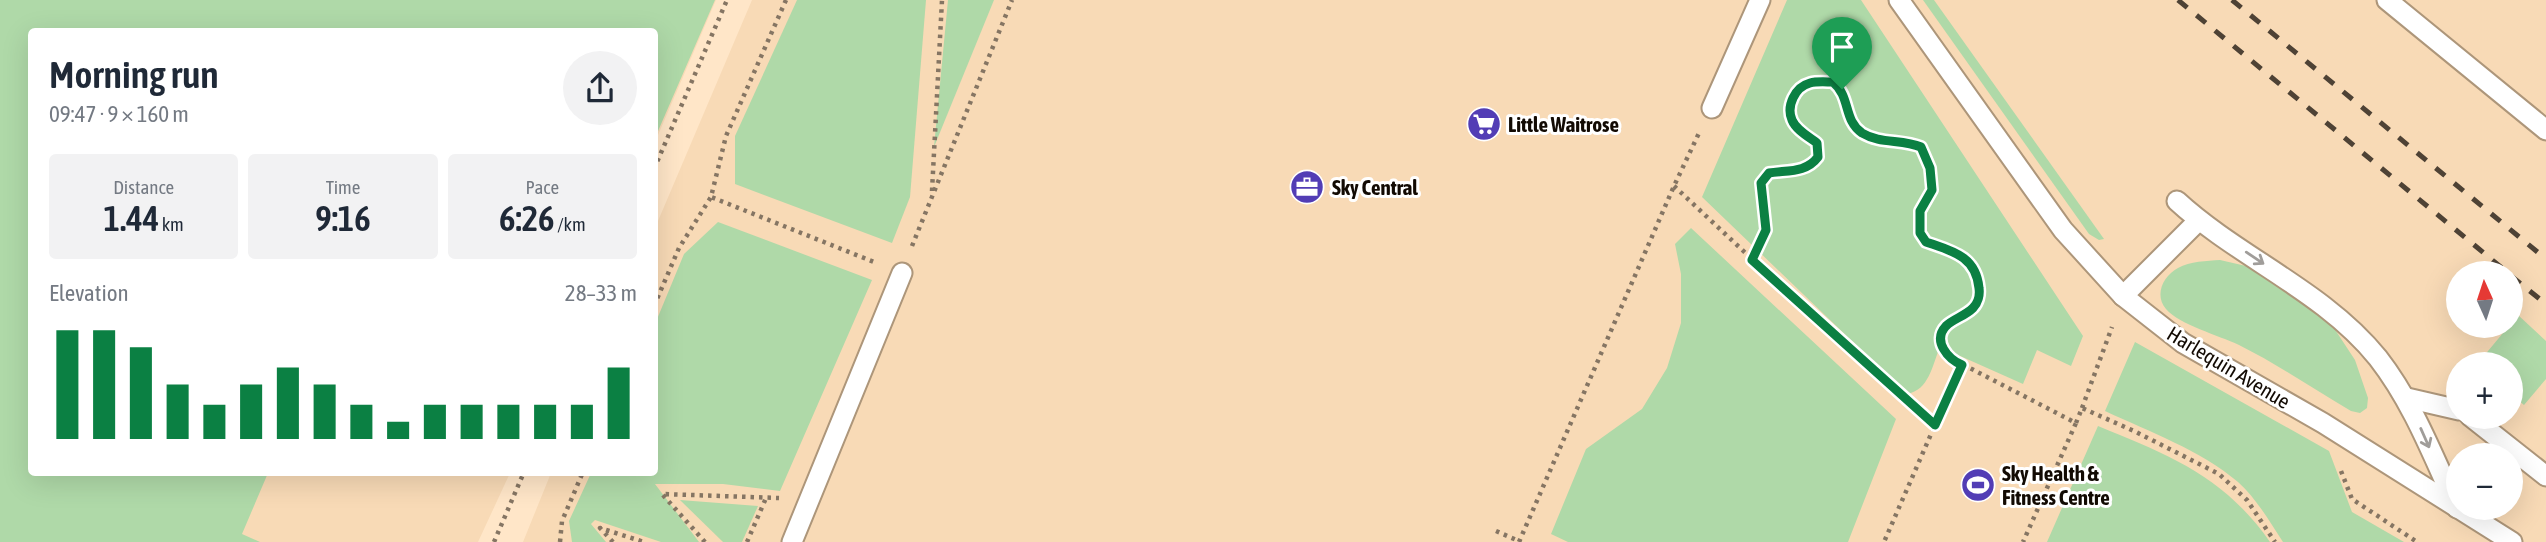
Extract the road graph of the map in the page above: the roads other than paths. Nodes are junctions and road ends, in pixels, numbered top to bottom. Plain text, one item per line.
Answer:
1 (1760, 0) edge
2 (1899, 0) edge
3 (2388, 0) edge
4 (1712, 108) road end
5 (2546, 130) edge
6 (2177, 201) dead end
7 (2198, 221) junction
8 (902, 273) road end
9 (2123, 296) junction
10 (2407, 398) junction
11 (2446, 407) edge
12 (2486, 429) edge
13 (2546, 476) edge
14 (2446, 484) edge
15 (2446, 501) edge
16 (2470, 520) edge
17 (2485, 534) edge
18 (792, 542) edge
19 (2512, 542) edge

1 - 4 lane
2 - 9 lane, Harlequin Avenue
3 - 5 lane
6 - 7 lane
7 - 9 lane
7 -> 10 lane
8 - 18 lane
9 - 15 lane, Harlequin Avenue
10 - 11 lane
10 -> 14 lane
12 - 13 lane
16 - 17 lane, Harlequin Avenue
17 - 19 lane, Harlequin Avenue

